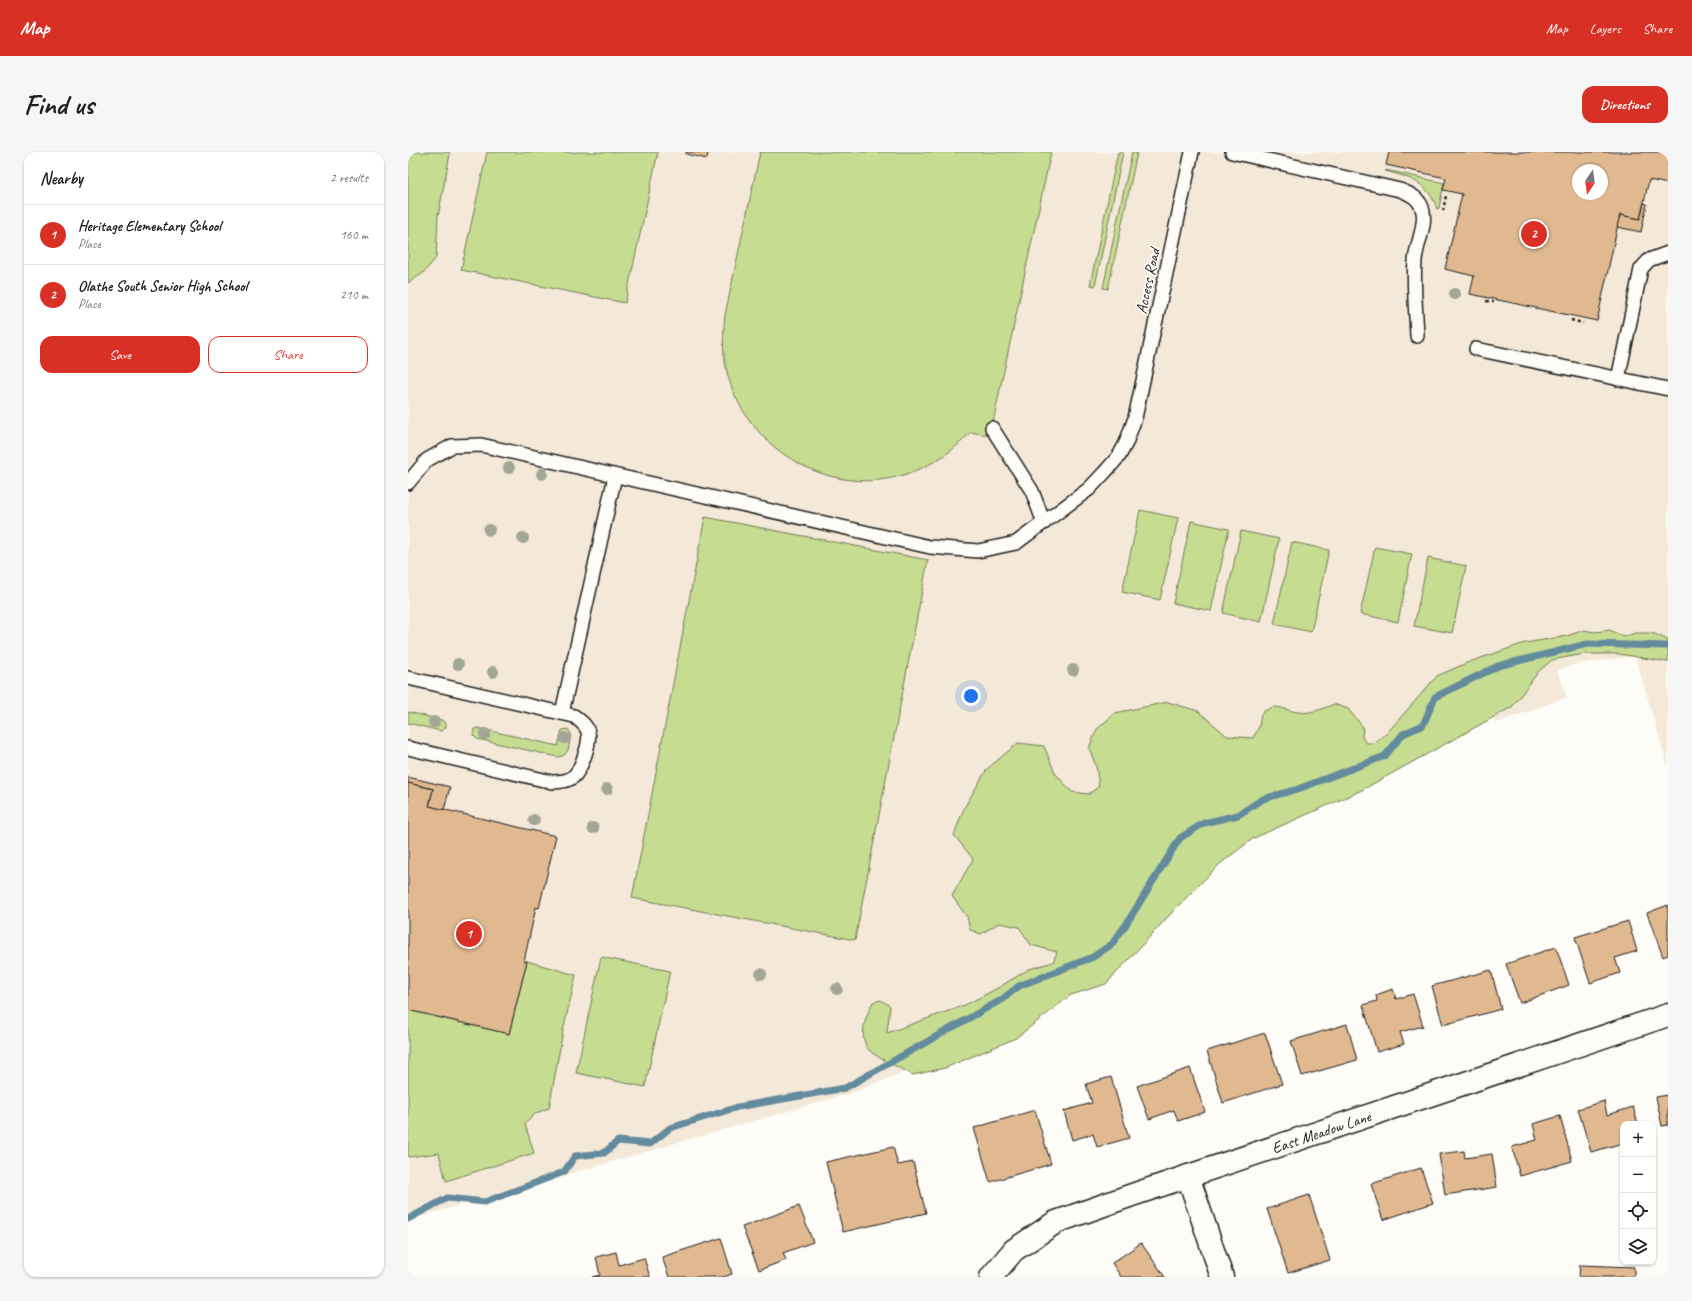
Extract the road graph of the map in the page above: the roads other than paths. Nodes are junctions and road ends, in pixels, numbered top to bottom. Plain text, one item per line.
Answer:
1 (1192, 152) edge
2 (1232, 152) edge
3 (1668, 253) edge
4 (1417, 336) dead end
5 (1476, 349) dead end
6 (1618, 379) junction
7 (1668, 389) edge
8 (992, 428) dead end
9 (615, 476) junction
10 (408, 483) edge
11 (1044, 523) junction
12 (408, 678) edge
13 (562, 713) junction
14 (408, 748) edge
15 (1668, 1015) edge
16 (1188, 1176) junction
17 (991, 1277) edge
18 (1222, 1277) edge

1 - 11 lane, Access Road
2 - 4 lane
3 - 6 lane
5 - 6 lane
6 - 7 lane
8 - 11 lane
9 - 10 lane, Access Road
9 - 11 lane, Access Road
9 - 13 lane
12 - 13 lane
13 - 14 lane
15 - 16 street, East Meadow Lane
16 - 17 street, East Meadow Lane
16 - 18 street

